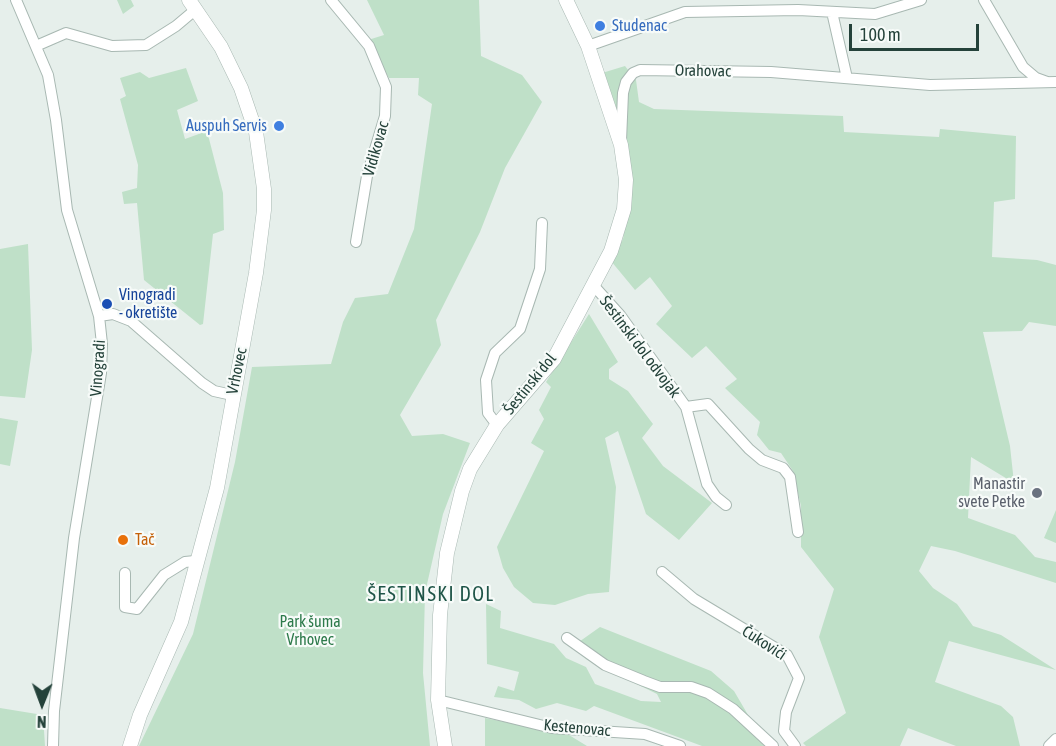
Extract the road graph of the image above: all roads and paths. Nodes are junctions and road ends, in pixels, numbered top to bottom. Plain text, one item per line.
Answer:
1 (16, 0) edge
2 (331, 0) edge
3 (566, 0) edge
4 (921, 0) edge
5 (984, 0) edge
6 (192, 5) edge
7 (832, 12) junction
8 (36, 46) junction
9 (588, 46) junction
10 (847, 78) junction
11 (1053, 83) edge
12 (621, 145) junction
13 (542, 223) dead end
14 (356, 242) dead end
15 (594, 286) junction
16 (99, 316) junction
17 (232, 395) junction
18 (686, 407) junction
19 (497, 425) junction
20 (726, 505) dead end
21 (798, 532) dead end
22 (195, 561) junction
23 (662, 572) dead end
24 (125, 573) dead end
25 (567, 638) dead end
26 (438, 700) junction
27 (1056, 739) edge
28 (53, 746) edge
29 (130, 746) edge
30 (446, 746) edge
31 (680, 746) edge
32 (773, 746) edge
33 (795, 746) edge
34 (1049, 746) edge

1 - 8 street, Vinogradi
2 - 14 street, Vidikovac
3 - 9 street, Šestinski dol
4 - 7 street
5 - 11 street
6 - 8 street
6 - 17 street, Vrhovec
7 - 9 street
7 - 10 street
8 - 16 street, Vinogradi
9 - 12 street, Šestinski dol
10 - 11 street, Orahovac
10 - 12 street, Orahovac
12 - 15 street, Šestinski dol
13 - 19 street
15 - 18 street, Šestinski dol odvojak
15 - 19 street, Šestinski dol
16 - 17 street
16 - 28 street, Vinogradi
17 - 22 street, Vrhovec
18 - 20 street, Šestinski dol odvojak
18 - 21 street, Šestinski dol odvojak
19 - 26 street, Šestinski dol
22 - 24 street
22 - 29 street, Vrhovec
23 - 33 street, Čukovići
25 - 32 street
26 - 30 street, Šestinski dol
26 - 31 street, Kestenovac
27 - 34 street

